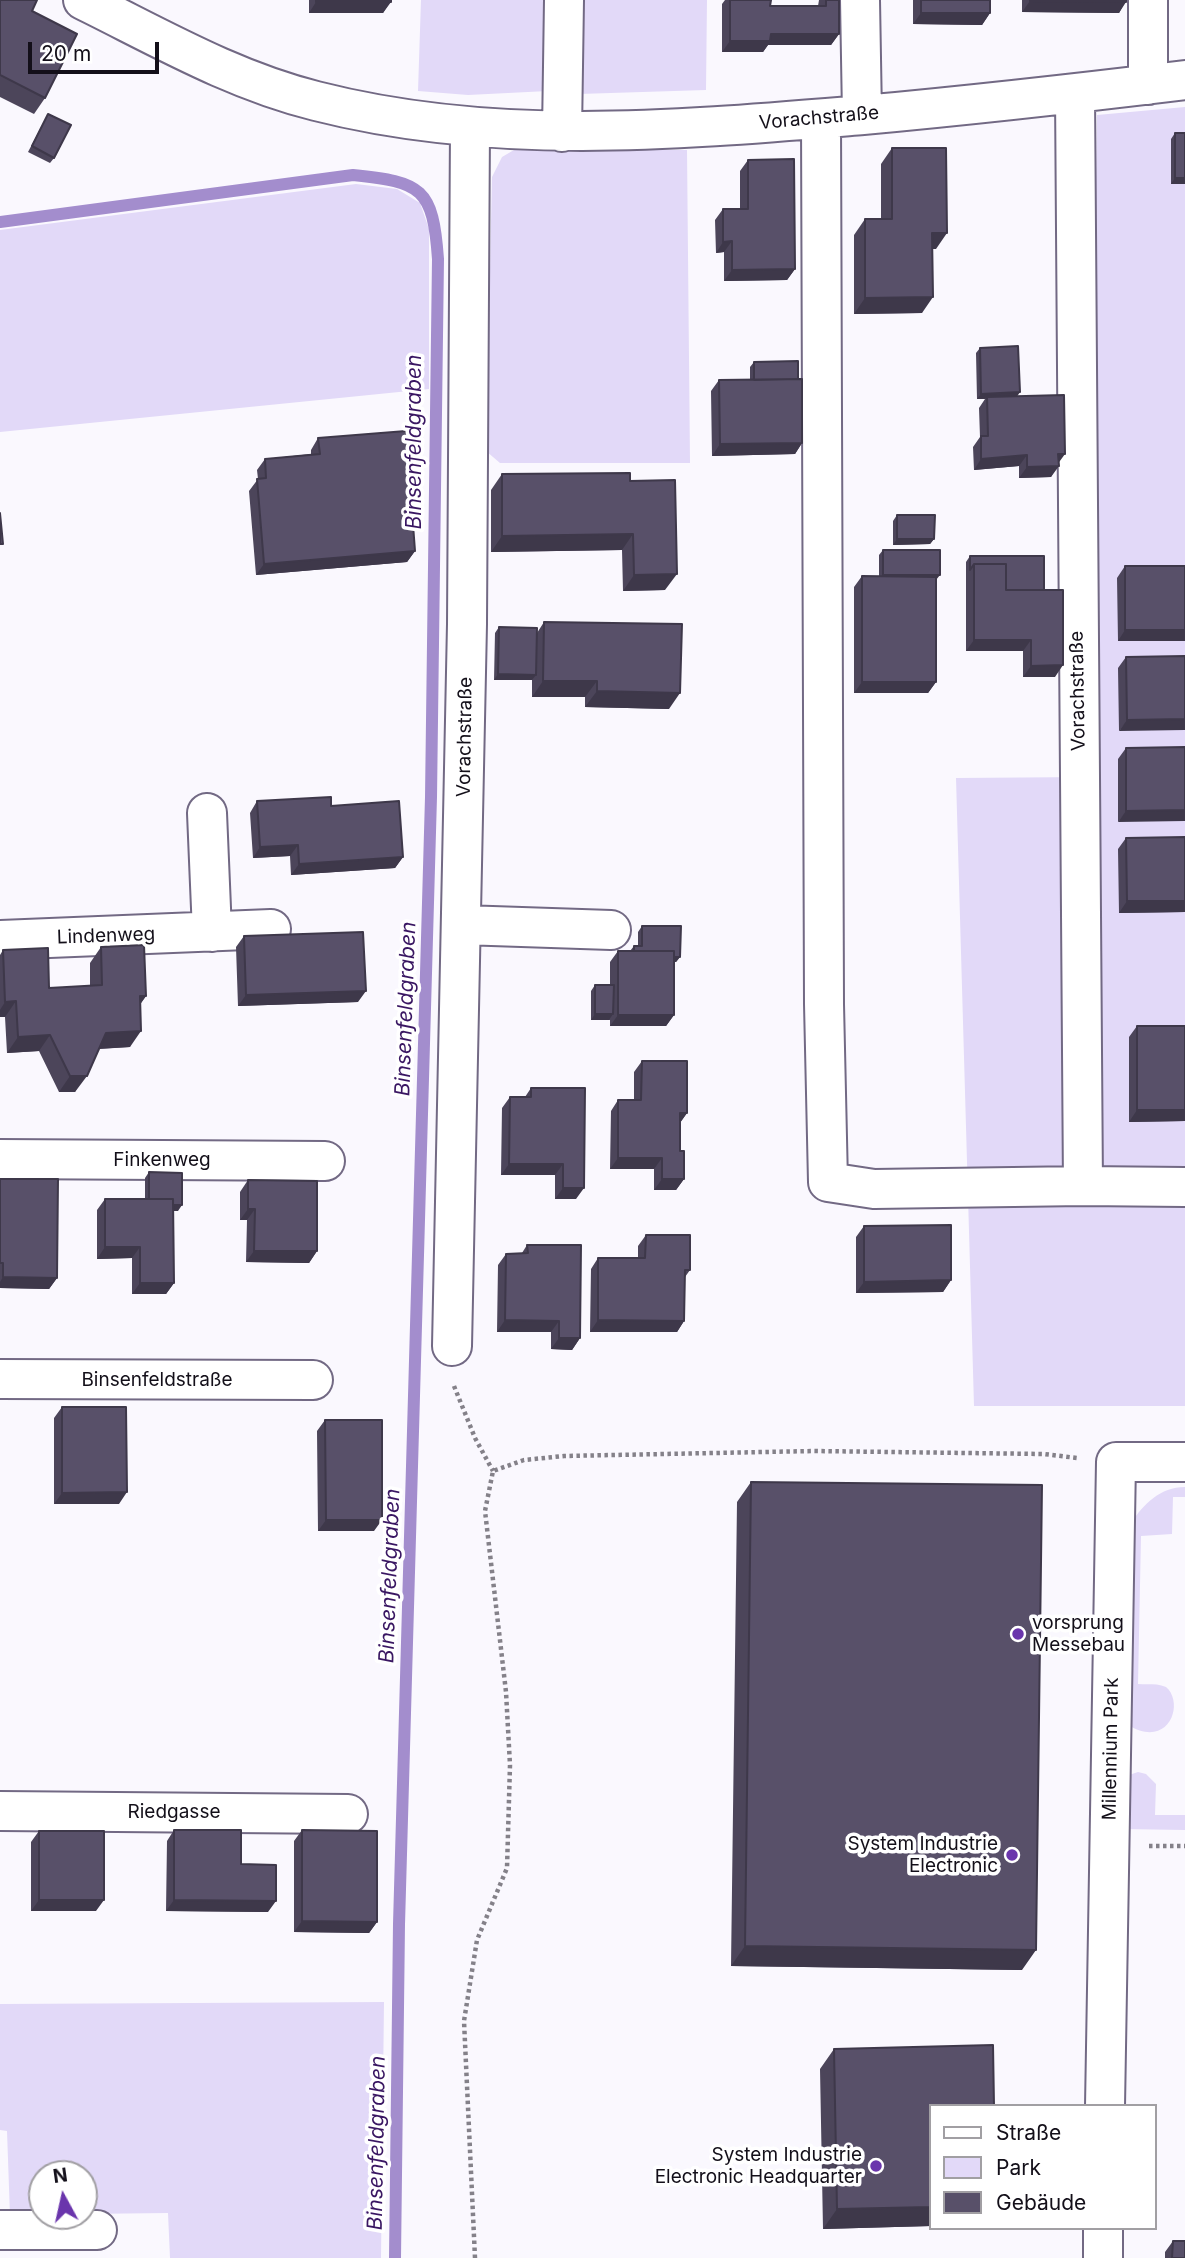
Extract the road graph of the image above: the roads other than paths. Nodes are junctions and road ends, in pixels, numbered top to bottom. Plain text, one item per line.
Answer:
1 (82, 0) edge
2 (564, 0) edge
3 (860, 0) edge
4 (1148, 0) edge
5 (134, 12) edge
6 (1166, 83) edge
7 (1075, 93) junction
8 (862, 115) junction
9 (821, 119) junction
10 (470, 128) junction
11 (562, 132) junction
12 (207, 813) dead end
13 (462, 925) junction
14 (271, 929) dead end
15 (611, 930) dead end
16 (212, 932) junction
17 (0, 940) edge
18 (0, 1159) edge
19 (325, 1161) dead end
20 (1083, 1186) junction
21 (1185, 1187) edge
22 (452, 1346) road end
23 (0, 1379) edge
24 (313, 1380) dead end
25 (1185, 1462) edge
26 (0, 1811) edge
27 (348, 1814) dead end
28 (1105, 2104) edge
29 (0, 2230) edge
30 (28, 2230) edge
31 (1103, 2230) edge
32 (1103, 2258) edge

1 - 5 street, Vorachstraße
2 - 11 street
3 - 8 street
4 - 6 street, Vorachstraße
5 - 10 street, Vorachstraße
6 - 7 street, Vorachstraße
7 - 8 street, Vorachstraße
7 - 20 street, Vorachstraße
8 - 9 street, Vorachstraße
9 - 11 street, Vorachstraße
9 - 20 street
10 - 11 street, Vorachstraße
10 - 13 street, Vorachstraße
12 - 16 street
13 - 15 street
13 - 22 street, Vorachstraße
14 - 16 street, Lindenweg
16 - 17 street, Lindenweg
18 - 19 street, Finkenweg
20 - 21 street
23 - 24 street, Binsenfeldstraße
25 - 28 street, Millennium Park
26 - 27 street, Riedgasse
29 - 30 street
31 - 32 street

